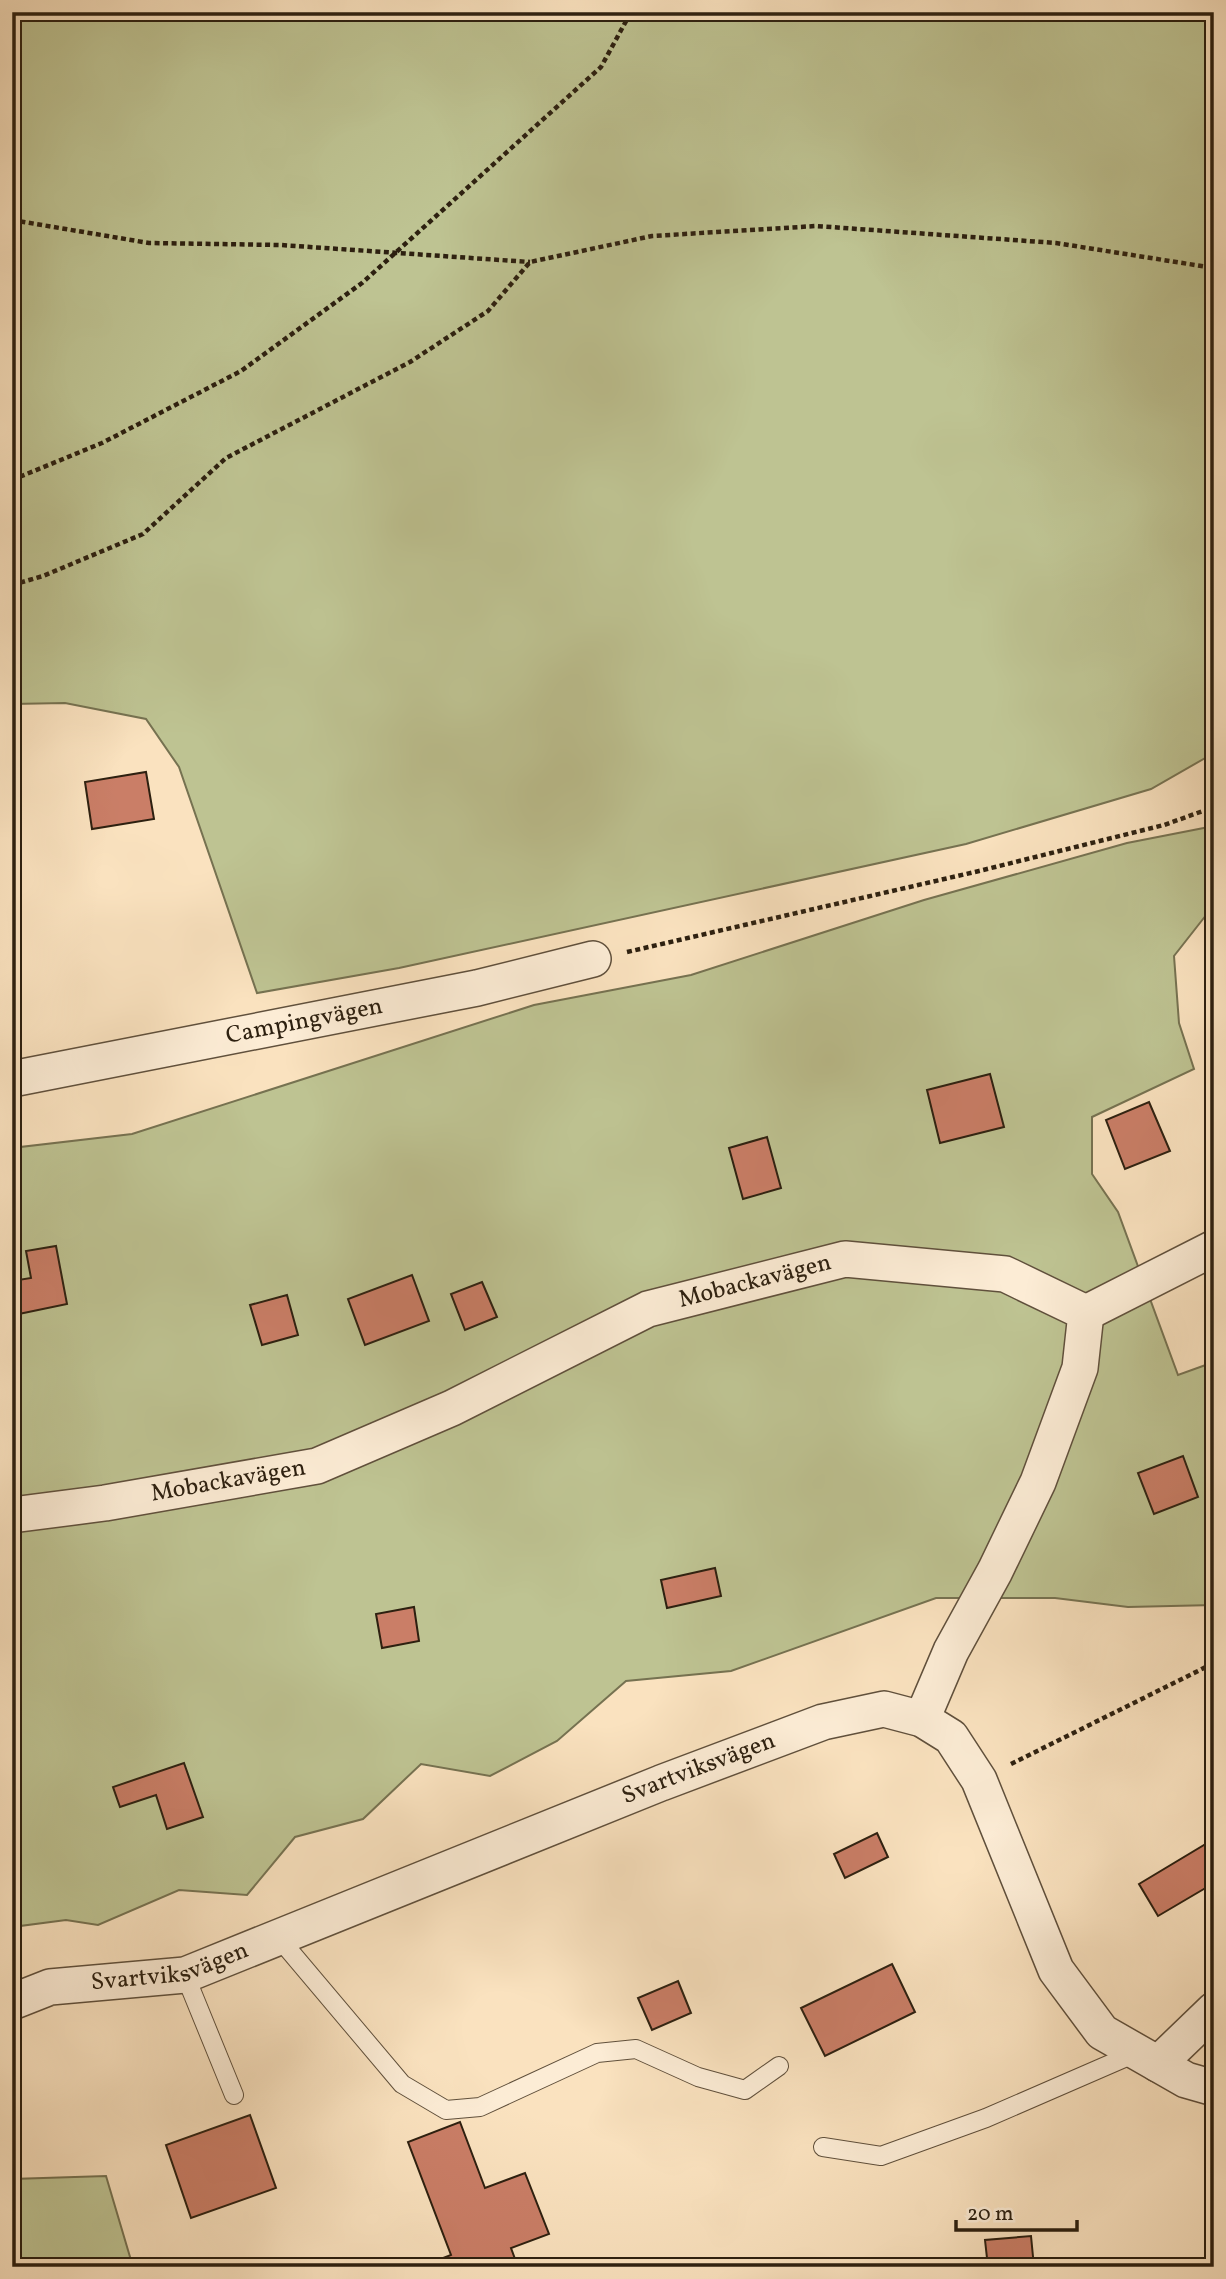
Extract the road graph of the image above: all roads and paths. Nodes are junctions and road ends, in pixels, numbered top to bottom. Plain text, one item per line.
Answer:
1 (631, 12) edge
2 (12, 220) edge
3 (395, 253) junction
4 (530, 262) junction
5 (1214, 268) edge
6 (12, 480) edge
7 (12, 585) edge
8 (1214, 807) edge
9 (593, 960) joint
10 (12, 1079) edge
11 (1214, 1248) edge
12 (1086, 1313) junction
13 (12, 1515) edge
14 (1214, 1663) edge
15 (922, 1719) junction
16 (979, 1780) junction
17 (278, 1937) junction
18 (185, 1975) junction
19 (12, 2002) edge
20 (1214, 2010) edge
21 (1148, 2058) junction
22 (779, 2067) dead end
23 (1214, 2088) edge
24 (234, 2095) dead end
25 (823, 2147) dead end

1 - 3 path
2 - 3 path
3 - 4 path
3 - 6 path
4 - 5 path
4 - 7 path
8 - 9 path
9 - 10 street, Campingvägen
11 - 12 street
12 - 13 street, Mobackavägen
12 - 15 street
14 - 16 path
15 - 16 street, Svartviksvägen
15 - 17 street, Svartviksvägen
16 - 21 street, Svartviksvägen
17 - 18 street, Svartviksvägen
17 - 22 lane
18 - 19 street, Svartviksvägen
18 - 24 lane
20 - 21 street
21 - 23 street, Svartviksvägen
21 - 25 lane

